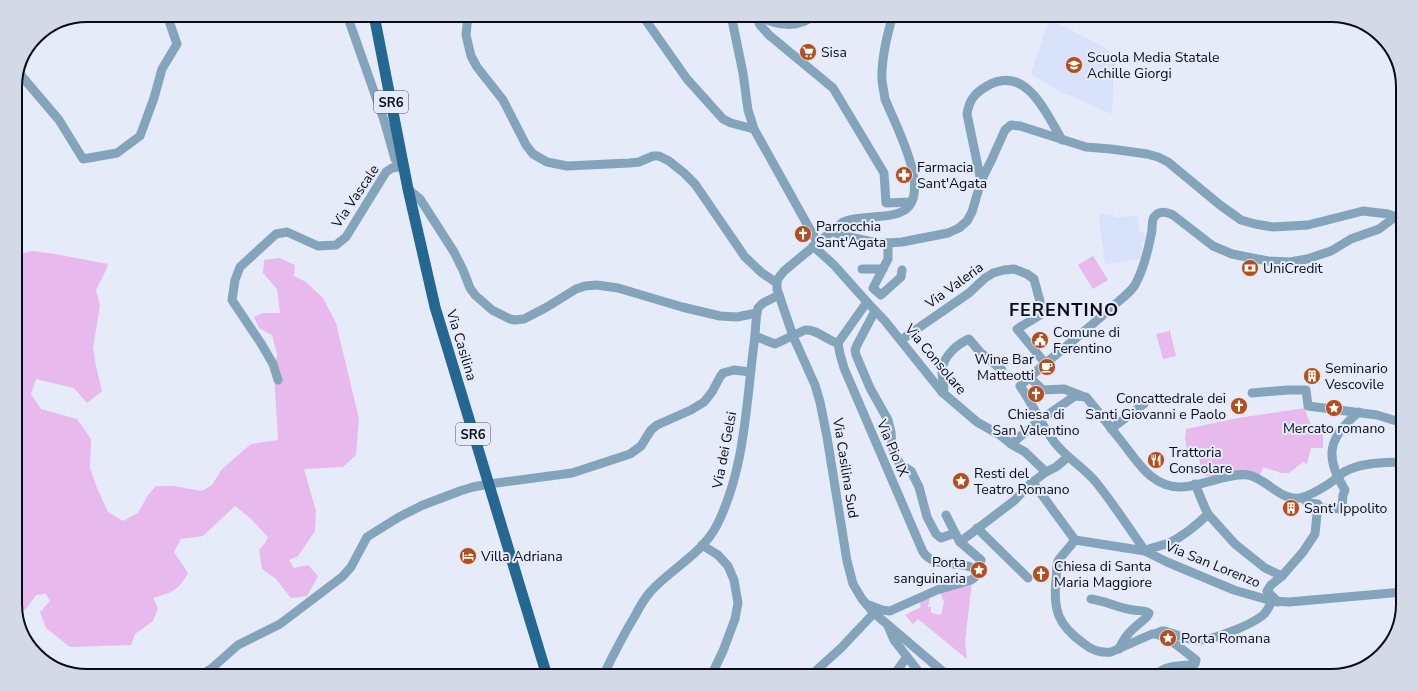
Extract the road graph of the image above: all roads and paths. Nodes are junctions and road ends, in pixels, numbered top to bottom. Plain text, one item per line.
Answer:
1 (169, 22) edge
2 (349, 22) edge
3 (375, 22) edge
4 (467, 22) edge
5 (647, 22) edge
6 (732, 22) edge
7 (758, 22) edge
8 (773, 22) edge
9 (802, 22) edge
10 (891, 22) edge
11 (23, 77) edge
12 (754, 129) junction
13 (1062, 140) junction
14 (404, 166) junction
15 (981, 181) junction
16 (408, 189) junction
17 (911, 202) junction
18 (1396, 218) edge
19 (1396, 220) edge
20 (831, 231) junction
21 (888, 243) junction
22 (815, 244) junction
23 (862, 269) dead end
24 (883, 269) junction
25 (902, 270) dead end
26 (776, 283) junction
27 (779, 295) junction
28 (867, 302) junction
29 (875, 311) junction
30 (757, 313) junction
31 (755, 336) junction
32 (793, 336) junction
33 (901, 340) junction
34 (838, 343) junction
35 (1045, 363) junction
36 (1002, 370) dead end
37 (750, 372) junction
38 (1030, 377) junction
39 (278, 380) dead end
40 (942, 392) junction
41 (1252, 393) dead end
42 (1086, 397) junction
43 (1144, 404) dead end
44 (1359, 412) junction
45 (1040, 420) junction
46 (1396, 420) edge
47 (1111, 429) junction
48 (1011, 444) junction
49 (1068, 457) junction
50 (1396, 462) edge
51 (1046, 472) junction
52 (1337, 478) junction
53 (1034, 482) junction
54 (489, 484) junction
55 (1196, 484) junction
56 (1303, 497) junction
57 (1317, 508) junction
58 (1208, 514) junction
59 (946, 515) dead end
60 (977, 528) junction
61 (955, 533) junction
62 (1075, 540) junction
63 (960, 542) junction
64 (702, 546) junction
65 (1145, 551) junction
66 (978, 571) junction
67 (1282, 576) junction
68 (1028, 578) dead end
69 (1396, 593) edge
70 (1091, 599) dead end
71 (1275, 602) junction
72 (866, 604) junction
73 (874, 613) junction
74 (887, 624) junction
75 (1160, 635) junction
76 (1119, 649) junction
77 (907, 657) junction
78 (210, 669) edge
79 (545, 669) edge
80 (606, 669) edge
81 (714, 669) edge
82 (818, 669) edge
83 (898, 669) edge
84 (916, 669) edge
85 (940, 669) edge
86 (1164, 669) edge

1 - 11 street
2 - 14 street, Via Vascale
3 - 14 main road, Via Casilina / SR6
4 - 26 street
5 - 12 street
6 - 12 street
7 - 17 street
8 - 9 street
10 - 17 street
12 - 22 street
13 - 15 street
13 - 15 street
13 - 18 street
14 - 16 main road, Via Casilina / SR6
14 - 39 street, Via Vascale
15 - 21 street
16 - 30 street
16 - 54 main road, Via Casilina / SR6
17 - 20 street
19 - 35 street
20 - 21 street
20 - 22 street
21 - 24 street
22 - 26 street
22 - 28 street, Via Consolare
23 - 24 street
24 - 25 street
26 - 27 street, Via Casilina Sud
27 - 30 street
27 - 32 street, Via Casilina Sud
28 - 29 street, Via Consolare
28 - 34 street
29 - 33 street, Via Consolare
29 - 61 street
30 - 31 street, Via dei Gelsi
31 - 32 street
31 - 37 street, Via dei Gelsi
32 - 34 street
32 - 72 street, Via Casilina Sud
33 - 35 street, Via Valeria
33 - 40 street, Via Consolare
34 - 66 street, Via Pio IX
35 - 38 street
36 - 40 street
37 - 54 street
37 - 64 street, Via dei Gelsi
38 - 42 street
38 - 45 street
40 - 48 street, Via Consolare
41 - 44 street
42 - 45 street
42 - 47 street
43 - 47 street
44 - 46 street
44 - 52 street
45 - 48 street
45 - 49 street
47 - 55 street
48 - 51 street, Via Consolare
49 - 51 street
49 - 65 street
50 - 52 street
51 - 53 street
52 - 56 street
52 - 57 street
53 - 60 street
53 - 62 street
54 - 78 street
54 - 79 main road, Via Casilina / SR6
55 - 56 street
55 - 58 street
56 - 57 street
57 - 67 street
58 - 65 street
58 - 67 street
59 - 61 street
60 - 63 street
60 - 68 street
61 - 63 street
62 - 65 street
62 - 76 street
63 - 66 street
64 - 80 street, Via dei Gelsi
64 - 81 street
65 - 71 street, Via San Lorenzo
66 - 72 street
67 - 71 street
69 - 71 street, Via San Lorenzo
70 - 76 street
71 - 75 street
72 - 73 street, Via Casilina Sud
73 - 74 street, Via Casilina Sud
73 - 82 street
74 - 77 street
74 - 85 street, Via Casilina Sud
75 - 76 street
75 - 86 street
77 - 83 street
77 - 84 street

